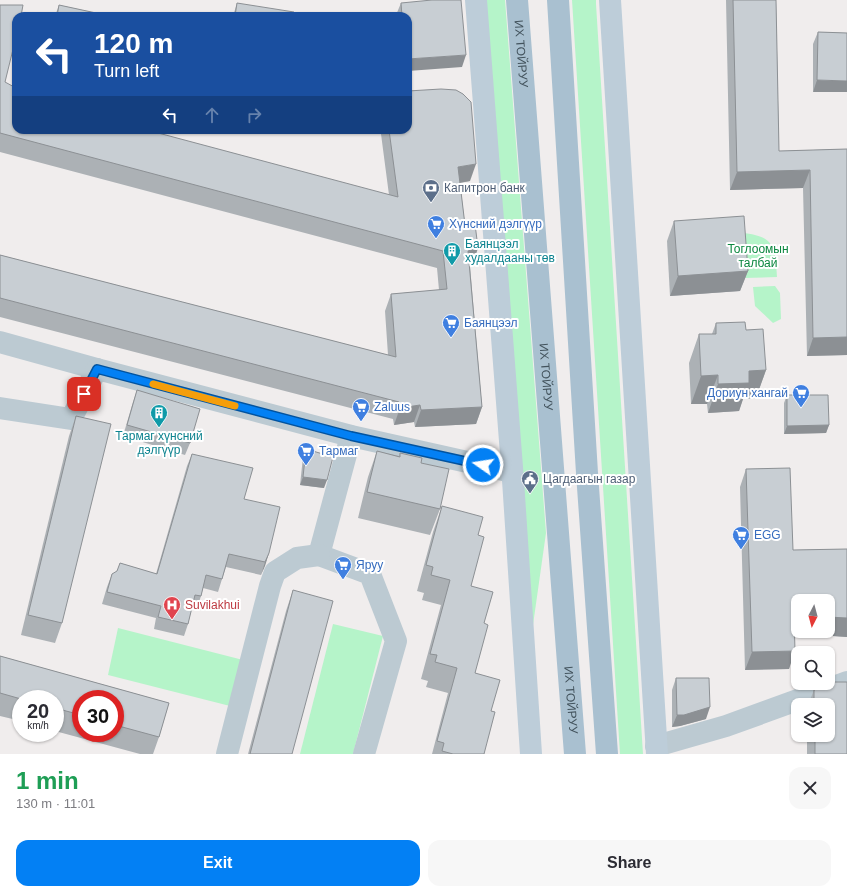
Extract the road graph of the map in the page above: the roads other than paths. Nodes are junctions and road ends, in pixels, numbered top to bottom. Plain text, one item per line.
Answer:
1 (476, 0) edge
2 (517, 0) edge
3 (558, 0) edge
4 (610, 0) edge
5 (0, 342) edge
6 (97, 369) junction
7 (0, 408) edge
8 (351, 436) junction
9 (512, 472) junction
10 (319, 555) junction
11 (847, 682) edge
12 (656, 750) edge
13 (227, 754) edge
14 (364, 754) edge
15 (531, 754) edge
16 (575, 754) edge
17 (607, 754) edge

1 - 9 street
2 - 16 main road, ИХ ТОЙРУУ
3 - 17 main road
4 - 12 street
5 - 6 street
6 - 7 street
6 - 8 street
8 - 9 street
8 - 10 street
9 - 15 street
10 - 13 street
10 - 14 street
11 - 12 street

